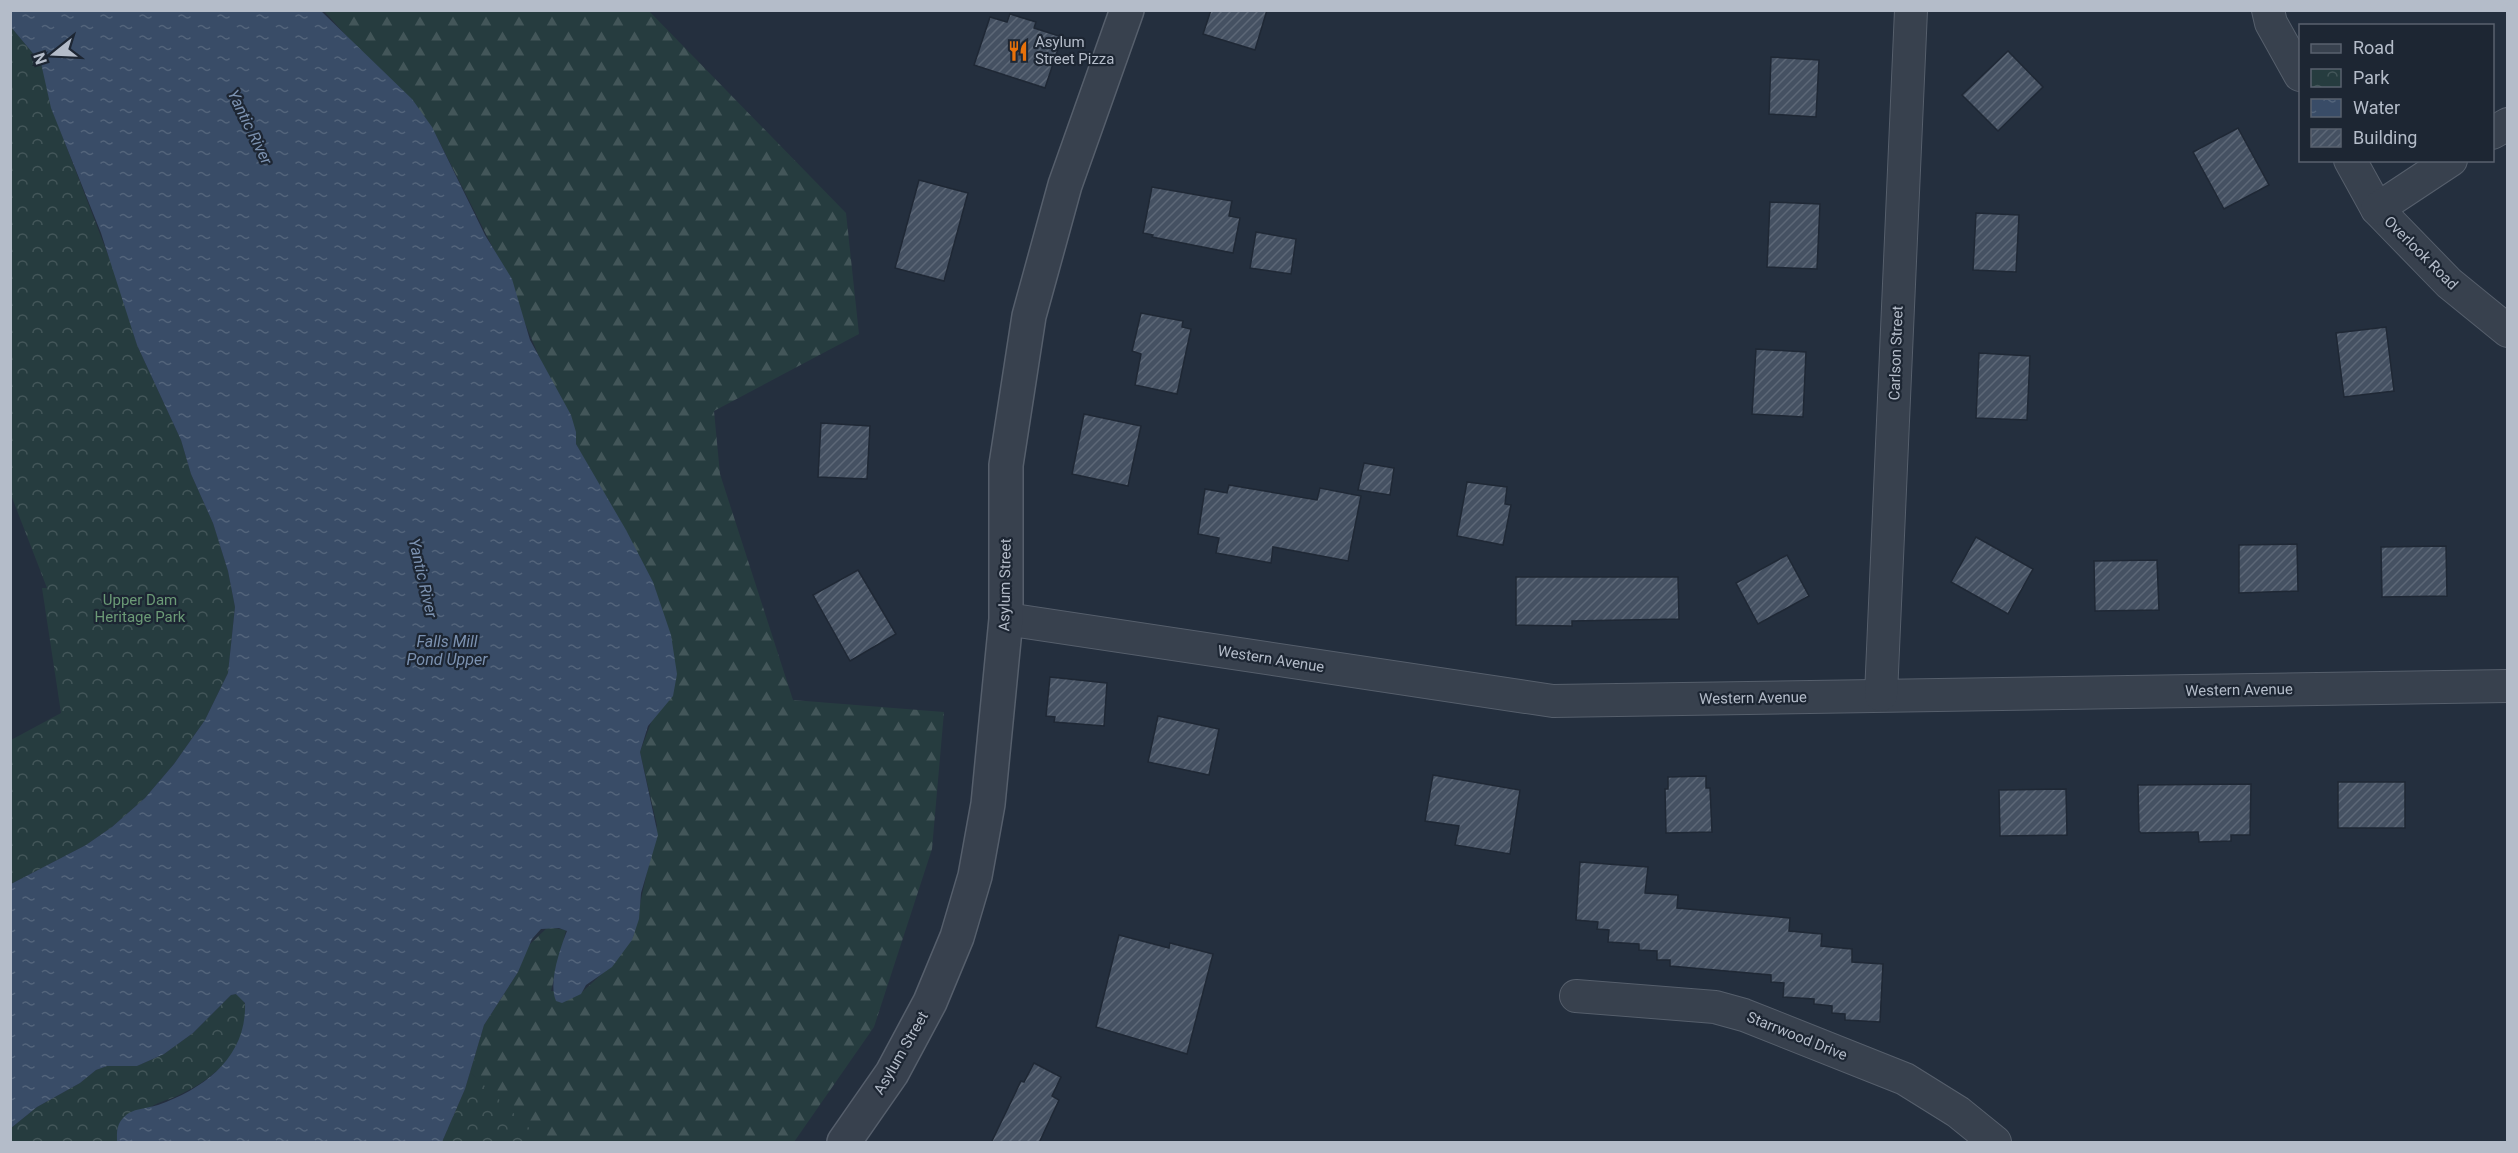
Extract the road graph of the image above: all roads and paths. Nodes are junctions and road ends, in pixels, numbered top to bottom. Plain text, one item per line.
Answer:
1 (1127, 10) edge
2 (1911, 10) edge
3 (2268, 10) edge
4 (2299, 72) edge
5 (2508, 124) edge
6 (2494, 133) edge
7 (2351, 162) edge
8 (2448, 162) edge
9 (2377, 209) junction
10 (2508, 331) edge
11 (1006, 619) junction
12 (2508, 686) edge
13 (1881, 695) junction
14 (1576, 996) dead end
15 (844, 1143) edge
16 (1995, 1143) edge

1 - 11 street, Asylum Street
2 - 13 street, Carlson Street
3 - 4 street
5 - 6 street
7 - 9 street, Overlook Road
8 - 9 street
9 - 10 street, Overlook Road
11 - 13 street, Western Avenue
11 - 15 street, Asylum Street
12 - 13 street, Western Avenue
14 - 16 street, Starrwood Drive

